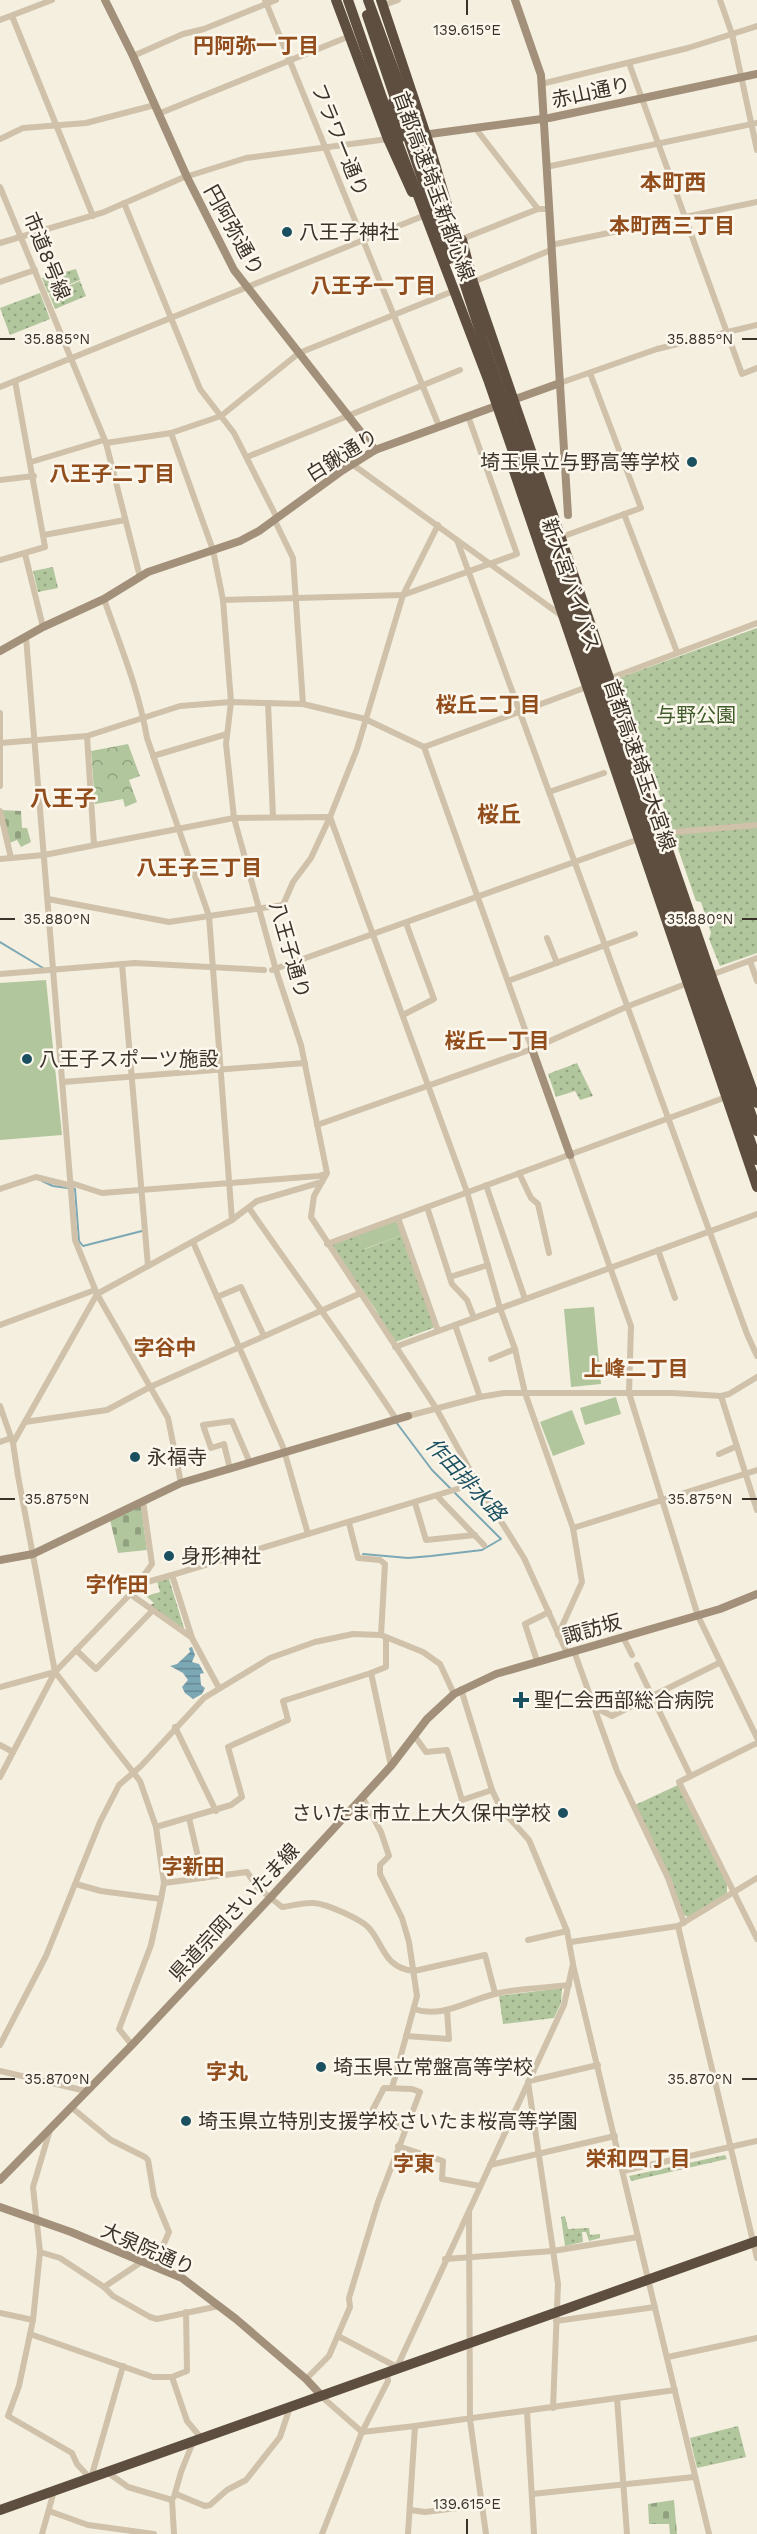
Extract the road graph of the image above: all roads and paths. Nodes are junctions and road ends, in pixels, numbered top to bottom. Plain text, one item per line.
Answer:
1 (52, 0) edge
2 (105, 0) edge
3 (276, 0) edge
4 (348, 0) edge
5 (361, 0) edge
6 (368, 0) edge
7 (398, 0) edge
8 (515, 0) edge
9 (720, 0) edge
10 (384, 1) edge
11 (266, 2) edge
12 (339, 4) edge
13 (12, 16) junction
14 (0, 20) edge
15 (757, 26) edge
16 (732, 34) junction
17 (350, 36) junction
18 (399, 42) junction
19 (133, 56) junction
20 (289, 59) junction
21 (629, 63) junction
22 (757, 74) edge
23 (741, 77) junction
24 (541, 84) junction
25 (641, 98) junction
26 (157, 110) junction
27 (543, 119) junction
28 (754, 124) edge
29 (58, 125) junction
30 (476, 129) junction
31 (425, 135) junction
32 (401, 138) junction
33 (0, 139) edge
34 (388, 140) junction
35 (657, 144) junction
36 (325, 147) junction
37 (757, 150) edge
38 (546, 167) junction
39 (187, 177) junction
40 (0, 188) edge
41 (757, 202) edge
42 (124, 204) junction
43 (538, 209) junction
44 (549, 209) junction
45 (93, 216) junction
46 (424, 218) junction
47 (685, 218) junction
48 (21, 235) junction
49 (462, 239) junction
50 (363, 240) junction
51 (0, 243) edge
52 (551, 248) junction
53 (35, 270) junction
54 (0, 282) edge
55 (473, 282) junction
56 (247, 288) junction
57 (451, 292) junction
58 (393, 315) junction
59 (171, 319) junction
60 (757, 325) edge
61 (726, 332) junction
62 (299, 353) junction
63 (71, 360) junction
64 (757, 368) edge
65 (460, 370) dead end
66 (590, 373) junction
67 (15, 381) junction
68 (560, 383) junction
69 (494, 384) junction
70 (422, 385) junction
71 (0, 387) edge
72 (513, 400) junction
73 (493, 407) junction
74 (348, 415) junction
75 (221, 416) junction
76 (468, 416) junction
77 (439, 426) junction
78 (171, 433) junction
79 (105, 442) junction
80 (375, 450) junction
81 (247, 456) junction
82 (31, 462) junction
83 (352, 464) junction
84 (34, 476) junction
85 (0, 480) edge
86 (624, 514) junction
87 (568, 515) dead end
88 (276, 519) junction
89 (125, 520) junction
90 (438, 525) junction
91 (44, 535) junction
92 (567, 535) dead end
93 (457, 540) junction
94 (213, 550) junction
95 (25, 554) junction
96 (0, 560) edge
97 (491, 563) junction
98 (470, 571) junction
99 (140, 577) junction
100 (404, 595) junction
101 (295, 598) junction
102 (104, 599) junction
103 (223, 600) junction
104 (563, 616) junction
105 (757, 623) edge
106 (43, 627) junction
107 (26, 637) junction
108 (0, 650) edge
109 (677, 652) junction
110 (611, 678) junction
111 (587, 687) junction
112 (231, 702) junction
113 (268, 703) junction
114 (303, 704) junction
115 (520, 711) junction
116 (0, 713) edge
117 (143, 717) junction
118 (365, 719) junction
119 (227, 734) junction
120 (87, 736) junction
121 (34, 741) junction
122 (1, 743) edge
123 (424, 747) junction
124 (153, 756) junction
125 (604, 772) dead end
126 (0, 786) edge
127 (549, 792) junction
128 (0, 811) edge
129 (273, 817) junction
130 (330, 817) junction
131 (234, 818) junction
132 (757, 825) edge
133 (179, 828) junction
134 (663, 833) junction
135 (639, 839) junction
136 (94, 845) junction
137 (44, 855) junction
138 (10, 858) junction
139 (0, 859) edge
140 (575, 862) junction
141 (477, 898) junction
142 (48, 899) junction
143 (261, 908) junction
144 (209, 916) junction
145 (406, 924) junction
146 (635, 934) dead end
147 (374, 935) junction
148 (547, 938) dead end
149 (605, 945) junction
150 (754, 960) edge
151 (557, 963) junction
152 (122, 964) junction
153 (212, 966) junction
154 (54, 969) junction
155 (264, 969) dead end
156 (274, 970) junction
157 (0, 974) edge
158 (711, 975) junction
159 (508, 981) junction
160 (757, 981) edge
161 (688, 983) junction
162 (626, 1007) junction
163 (403, 1015) junction
164 (532, 1049) junction
165 (305, 1063) junction
166 (220, 1070) junction
167 (132, 1077) junction
168 (63, 1082) junction
169 (429, 1085) junction
170 (754, 1087) edge
171 (726, 1097) junction
172 (757, 1103) edge
173 (668, 1119) junction
174 (317, 1125) junction
175 (757, 1131) edge
176 (570, 1155) junction
177 (757, 1160) edge
178 (327, 1173) junction
179 (519, 1173) junction
180 (322, 1182) junction
181 (229, 1183) junction
182 (72, 1184) junction
183 (486, 1185) junction
184 (757, 1187) edge
185 (0, 1189) edge
186 (141, 1190) junction
187 (467, 1192) junction
188 (427, 1207) junction
189 (249, 1208) junction
190 (757, 1214) edge
191 (398, 1218) junction
192 (232, 1220) junction
193 (709, 1231) junction
194 (193, 1242) junction
195 (327, 1244) junction
196 (658, 1250) junction
197 (549, 1253) dead end
198 (488, 1264) junction
199 (148, 1266) junction
200 (611, 1267) junction
201 (450, 1277) junction
202 (96, 1292) junction
203 (361, 1293) junction
204 (217, 1297) junction
205 (675, 1298) dead end
206 (525, 1299) junction
207 (500, 1308) junction
208 (322, 1310) junction
209 (474, 1318) junction
210 (0, 1325) edge
211 (455, 1325) junction
212 (438, 1331) junction
213 (264, 1336) junction
214 (240, 1347) junction
215 (395, 1347) junction
216 (515, 1349) junction
217 (757, 1356) edge
218 (490, 1359) dead end
219 (757, 1377) edge
220 (150, 1387) junction
221 (525, 1393) junction
222 (629, 1393) junction
223 (721, 1396) junction
224 (480, 1397) junction
225 (436, 1408) junction
226 (1, 1409) edge
227 (408, 1416) joint
228 (396, 1419) junction
229 (25, 1422) junction
230 (12, 1441) junction
231 (0, 1442) edge
232 (737, 1446) junction
233 (283, 1453) junction
234 (719, 1454) dead end
235 (250, 1463) junction
236 (230, 1468) junction
237 (757, 1470) edge
238 (746, 1474) junction
239 (477, 1483) junction
240 (181, 1484) junction
241 (438, 1497) junction
242 (142, 1500) junction
243 (662, 1500) junction
244 (415, 1503) junction
245 (757, 1510) edge
246 (349, 1523) junction
247 (573, 1528) junction
248 (308, 1534) junction
249 (474, 1535) junction
250 (484, 1545) dead end
251 (33, 1554) junction
252 (0, 1560) edge
253 (172, 1575) junction
254 (144, 1581) junction
255 (130, 1594) junction
256 (757, 1594) edge
257 (153, 1610) junction
258 (549, 1612) junction
259 (698, 1616) junction
260 (558, 1635) junction
261 (383, 1636) junction
262 (623, 1637) junction
263 (192, 1638) junction
264 (76, 1650) junction
265 (570, 1652) junction
266 (632, 1655) dead end
267 (537, 1661) junction
268 (719, 1663) junction
269 (637, 1665) dead end
270 (55, 1672) junction
271 (371, 1673) junction
272 (496, 1674) joint
273 (0, 1687) edge
274 (219, 1688) junction
275 (457, 1691) junction
276 (652, 1697) junction
277 (596, 1708) junction
278 (175, 1727) junction
279 (414, 1735) junction
280 (757, 1738) edge
281 (757, 1743) edge
282 (0, 1745) edge
283 (13, 1752) junction
284 (391, 1766) junction
285 (133, 1772) junction
286 (690, 1775) junction
287 (0, 1777) edge
288 (492, 1790) junction
289 (363, 1798) junction
290 (216, 1811) junction
291 (189, 1818) junction
292 (156, 1827) junction
293 (203, 1878) junction
294 (757, 1878) edge
295 (164, 1883) junction
296 (76, 1884) junction
297 (733, 1893) junction
298 (270, 1898) junction
299 (161, 1899) junction
300 (681, 1924) junction
301 (567, 1931) junction
302 (757, 1939) edge
303 (528, 1940) dead end
304 (571, 1942) junction
305 (573, 1964) junction
306 (414, 1971) junction
307 (569, 1985) junction
308 (495, 1994) junction
309 (414, 2009) junction
310 (447, 2010) junction
311 (406, 2036) junction
312 (0, 2045) edge
313 (132, 2045) junction
314 (598, 2065) junction
315 (0, 2071) edge
316 (528, 2081) junction
317 (392, 2088) junction
318 (86, 2091) junction
319 (71, 2107) junction
320 (51, 2128) junction
321 (405, 2129) junction
322 (615, 2136) junction
323 (757, 2141) edge
324 (398, 2146) junction
325 (730, 2147) junction
326 (539, 2154) junction
327 (490, 2165) junction
328 (623, 2171) junction
329 (0, 2180) edge
330 (480, 2186) junction
331 (0, 2207) edge
332 (469, 2208) junction
333 (37, 2219) junction
334 (638, 2237) junction
335 (755, 2242) edge
336 (553, 2251) junction
337 (40, 2252) junction
338 (471, 2258) junction
339 (757, 2258) edge
340 (445, 2259) junction
341 (143, 2261) junction
342 (154, 2266) junction
343 (648, 2279) junction
344 (104, 2287) junction
345 (220, 2306) junction
346 (655, 2307) junction
347 (186, 2312) junction
348 (0, 2313) edge
349 (556, 2316) junction
350 (33, 2320) junction
351 (30, 2334) junction
352 (338, 2336) junction
353 (757, 2338) edge
354 (470, 2342) junction
355 (668, 2357) junction
356 (123, 2366) junction
357 (392, 2369) junction
358 (172, 2377) junction
359 (306, 2379) junction
360 (675, 2390) junction
361 (321, 2395) junction
362 (617, 2398) junction
363 (291, 2406) junction
364 (553, 2408) junction
365 (527, 2412) junction
366 (470, 2420) junction
367 (415, 2426) junction
368 (362, 2432) junction
369 (198, 2440) junction
370 (107, 2472) junction
371 (694, 2477) junction
372 (91, 2478) junction
373 (624, 2483) junction
374 (54, 2491) junction
375 (532, 2494) junction
376 (174, 2497) junction
377 (482, 2505) junction
378 (0, 2510) edge
379 (410, 2510) junction
380 (49, 2511) junction
381 (42, 2534) edge
382 (154, 2534) edge
383 (174, 2534) edge
384 (322, 2534) edge
385 (408, 2534) edge
386 (486, 2534) edge
387 (534, 2534) edge
388 (627, 2534) edge
389 (709, 2534) edge

1 - 13 street
2 - 19 street, 円阿弥通り
3 - 11 street
4 - 69 highway, 首都高速埼玉新都心線, bridge
5 - 69 highway, bridge
6 - 69 highway, bridge
7 - 10 street
8 - 24 street
9 - 16 street
10 - 18 highway, 新大宮バイパス
10 - 69 highway, 首都高速埼玉新都心線, bridge
11 - 19 street
11 - 20 street, フラワー通り
12 - 17 highway, 新大宮バイパス
13 - 14 street
13 - 29 street
15 - 16 street
16 - 21 street
16 - 23 street
17 - 20 street
17 - 34 highway, 新大宮バイパス
18 - 31 highway, 新大宮バイパス
18 - 32 highway
19 - 26 street, 円阿弥通り
20 - 26 street
20 - 36 street, フラワー通り
21 - 24 street
21 - 25 street
22 - 23 street, 赤山通り
23 - 25 street, 赤山通り
23 - 28 street
24 - 27 street
25 - 27 street, 赤山通り
25 - 35 street
26 - 29 street
26 - 39 street, 円阿弥通り
27 - 30 street, 赤山通り
27 - 38 street
28 - 35 street
28 - 37 street
29 - 33 street
29 - 45 street
30 - 31 street, 赤山通り
30 - 43 street
31 - 32 street
31 - 46 highway
31 - 49 highway, 新大宮バイパス
32 - 34 street
34 - 36 street
34 - 46 highway, 新大宮バイパス
35 - 38 street
35 - 47 street
36 - 39 street
36 - 50 street, フラワー通り
38 - 44 street
39 - 42 street
39 - 56 street, 円阿弥通り
40 - 48 street, 市道8号線
41 - 47 street
42 - 45 street
42 - 59 street
43 - 44 street
43 - 49 street
44 - 52 street
45 - 48 street
46 - 50 street
46 - 57 highway, 新大宮バイパス
47 - 52 street
47 - 61 street
48 - 51 street
48 - 53 street, 市道8号線
49 - 55 highway, 新大宮バイパス
50 - 56 street
50 - 58 street, フラワー通り
52 - 55 street
52 - 68 street
53 - 54 street
53 - 63 street, 市道8号線
55 - 72 highway, 新大宮バイパス
56 - 59 street
56 - 62 street, 円阿弥通り
57 - 58 street
57 - 73 highway, 新大宮バイパス
58 - 62 street
58 - 70 street, フラワー通り
59 - 63 street
59 - 75 street
60 - 61 street, 白鍬通り
61 - 64 street
61 - 66 street, 白鍬通り
62 - 74 street, 円阿弥通り
62 - 75 street
63 - 67 street
63 - 79 street, 市道8号線
65 - 70 street
66 - 68 street, 白鍬通り
66 - 86 street
67 - 71 street
67 - 82 street
68 - 72 street, 白鍬通り
68 - 87 street
69 - 175 highway, 首都高速埼玉大宮線, bridge
69 - 177 highway, 首都高速埼玉大宮線, bridge
70 - 74 street
70 - 77 street, フラワー通り
72 - 73 street, 白鍬通り
72 - 110 highway, 新大宮バイパス
73 - 76 street, 白鍬通り
73 - 104 highway, 新大宮バイパス
74 - 80 street, 円阿弥通り
74 - 81 street
75 - 78 street
75 - 81 street
76 - 77 street, 白鍬通り
76 - 97 street
77 - 80 street, 白鍬通り
78 - 79 street
78 - 94 street, 八王子通り
79 - 82 street
79 - 89 street, 市道8号線
80 - 83 street, 白鍬通り
81 - 88 street
82 - 84 street
83 - 88 street, 白鍬通り
83 - 90 street
84 - 85 street
84 - 91 street
86 - 92 street
86 - 109 street
88 - 94 street, 白鍬通り
88 - 101 street
89 - 91 street
89 - 99 street, 市道8号線
90 - 93 street
90 - 100 street
91 - 95 street
93 - 97 street
93 - 98 street
94 - 99 street, 白鍬通り
94 - 103 street, 八王子通り
95 - 96 street
95 - 106 street
97 - 98 street
97 - 104 street
98 - 100 street
98 - 115 street
99 - 102 street, 白鍬通り
100 - 101 street
100 - 118 street
101 - 103 street
101 - 114 street
102 - 106 street, 白鍬通り
102 - 117 street
103 - 112 street, 八王子通り
104 - 111 highway, 新大宮バイパス
105 - 109 street
106 - 107 street, 白鍬通り
107 - 108 street, 白鍬通り
107 - 121 street
109 - 110 street
110 - 134 highway, 新大宮バイパス
111 - 115 street
111 - 135 highway, 新大宮バイパス
112 - 113 street
112 - 117 street
112 - 119 street, 八王子通り
113 - 114 street
113 - 129 street
114 - 118 street
115 - 123 street
115 - 127 street
116 - 122 street
117 - 120 street
117 - 124 street
118 - 123 street
118 - 130 street
119 - 124 street
119 - 131 street, 八王子通り
120 - 121 street
120 - 136 street
121 - 122 street
121 - 137 street
122 - 126 street
123 - 141 street
124 - 133 street
125 - 127 street
127 - 140 street
128 - 138 street
129 - 130 street
129 - 131 street
130 - 143 street
130 - 147 street
131 - 133 street
131 - 143 street, 八王子通り
132 - 134 street
133 - 136 street
133 - 144 street
134 - 158 highway, 新大宮バイパス
135 - 140 street
135 - 161 highway, 新大宮バイパス
136 - 137 street
137 - 138 street
137 - 142 street
138 - 139 street
140 - 141 street
140 - 149 street
141 - 145 street
141 - 159 street
142 - 144 street
142 - 154 street
143 - 144 street
143 - 156 street, 八王子通り
144 - 153 street
145 - 147 street
145 - 163 street
146 - 149 street
147 - 156 street
147 - 163 street
148 - 151 street
149 - 151 street
149 - 162 street
150 - 158 street
150 - 160 street
151 - 159 street
152 - 153 street
152 - 154 street
152 - 167 street
153 - 155 street
153 - 166 street
154 - 157 street
154 - 168 street
156 - 165 street, 八王子通り
158 - 170 highway, 新大宮バイパス
159 - 164 street
161 - 162 street
161 - 171 highway, 新大宮バイパス
162 - 164 street
162 - 173 street
163 - 169 street
164 - 169 street
164 - 176 street
165 - 166 street
165 - 174 street, 八王子通り
166 - 167 street
166 - 181 street
167 - 168 street
167 - 186 street
168 - 182 street
169 - 174 street
169 - 187 street
170 - 171 street
170 - 172 highway, 新大宮バイパス
171 - 173 street
171 - 184 highway, 新大宮バイパス
173 - 176 street
173 - 193 street
174 - 178 street, 八王子通り
176 - 179 street
176 - 200 street
178 - 180 street
178 - 181 street
179 - 183 street
179 - 197 street
180 - 189 street
180 - 195 street
181 - 186 street
181 - 192 street
182 - 185 street
182 - 186 street
182 - 202 street
183 - 187 street
183 - 206 street
186 - 199 street
187 - 188 street
187 - 198 street
188 - 191 street
188 - 201 street
189 - 192 street
189 - 208 street
190 - 193 street
191 - 195 street
191 - 212 street
192 - 194 street
193 - 196 street
193 - 217 street
194 - 199 street
194 - 204 street
195 - 203 street
196 - 200 street
196 - 205 street
198 - 201 street
198 - 207 street
199 - 202 street
200 - 206 street
200 - 222 street
201 - 209 street
202 - 210 street
202 - 220 street
202 - 229 street
203 - 208 street
203 - 215 street
204 - 213 street
204 - 214 street
206 - 207 street
207 - 209 street
207 - 216 street
208 - 213 street
208 - 228 street
209 - 211 street
211 - 212 street
211 - 224 street
212 - 215 street
213 - 214 street
214 - 220 street
214 - 233 street
215 - 225 street
216 - 218 street
216 - 221 street
219 - 223 street
220 - 229 street
220 - 240 street
221 - 222 street
221 - 224 street
221 - 247 street
222 - 223 street
222 - 243 street
223 - 232 street
224 - 225 street
225 - 227 street
225 - 239 street
226 - 230 street
227 - 228 street
228 - 233 street
229 - 230 street
230 - 231 street
230 - 251 street
232 - 234 street
232 - 238 street
233 - 235 street
233 - 248 street
235 - 236 street
235 - 236 street
236 - 240 street
237 - 238 street
238 - 243 street
238 - 245 street
239 - 241 street
239 - 258 street
240 - 242 street
241 - 244 street
241 - 249 street
242 - 251 street
242 - 254 street
243 - 247 street
243 - 259 street
244 - 246 street
244 - 249 street
246 - 248 street
246 - 261 street
247 - 260 street
248 - 253 street
249 - 250 street
251 - 252 street
251 - 270 street
253 - 254 street
253 - 263 street
254 - 255 street
255 - 257 street
255 - 264 street
256 - 259 street, 諏訪坂
257 - 263 street
257 - 264 street
258 - 260 street
258 - 267 street
259 - 262 street, 諏訪坂
259 - 268 street
260 - 265 street
261 - 271 street
261 - 274 street
261 - 275 street
262 - 265 street, 諏訪坂
262 - 266 street
263 - 274 street
264 - 270 street
265 - 267 street, 諏訪坂
265 - 277 street
267 - 272 street, 諏訪坂
268 - 276 street
268 - 280 street
269 - 276 street
270 - 273 street
270 - 283 street
270 - 285 street
271 - 284 street
271 - 290 street
272 - 275 street, 県道宗岡さいたま線
274 - 278 street
275 - 279 street, 県道宗岡さいたま線
275 - 288 street
276 - 277 street
276 - 286 street
277 - 300 street
278 - 285 street
278 - 290 street
279 - 284 street, 県道宗岡さいたま線
279 - 288 street
281 - 286 street
282 - 283 street
283 - 287 street
284 - 289 street, 県道宗岡さいたま線
285 - 292 street
285 - 296 street
286 - 297 street
288 - 301 street
289 - 298 street, 県道宗岡さいたま線
289 - 306 street
290 - 291 street
291 - 292 street
291 - 293 street
292 - 295 street
293 - 295 street
293 - 298 street
294 - 297 street
295 - 299 street
296 - 299 street
296 - 312 street
297 - 300 street
297 - 302 street
298 - 306 street
298 - 313 street, 県道宗岡さいたま線
299 - 313 street
300 - 304 street
300 - 325 street
301 - 303 street
301 - 304 street
304 - 305 street
305 - 307 street
305 - 314 street
306 - 308 street
306 - 309 street
307 - 308 street
307 - 316 street
308 - 310 street
309 - 310 street
309 - 311 street
310 - 311 street
311 - 317 street
313 - 318 street, 県道宗岡さいたま線
314 - 316 street
314 - 322 street
315 - 318 street
316 - 326 street
316 - 327 street
317 - 321 street
317 - 321 street
318 - 319 street, 県道宗岡さいたま線
319 - 320 street, 県道宗岡さいたま線
319 - 342 street
320 - 329 street, 県道宗岡さいたま線
320 - 333 street
321 - 324 street
322 - 326 street
322 - 328 street
323 - 325 street
324 - 330 street
324 - 352 street
325 - 328 street
325 - 335 street
326 - 327 street
326 - 336 street
327 - 330 street
328 - 334 street
330 - 332 street
331 - 333 street, 大泉院通り
332 - 338 street
332 - 340 street
333 - 337 street
333 - 341 street, 大泉院通り
334 - 336 street
334 - 343 street
335 - 339 street
335 - 343 highway
336 - 338 street
336 - 349 street
337 - 344 street
337 - 350 street
338 - 340 street
338 - 354 street
340 - 357 street
341 - 342 street, 大泉院通り
341 - 344 street
342 - 345 street, 大泉院通り
343 - 346 street
343 - 349 highway
344 - 347 street
345 - 347 street
345 - 359 street, 大泉院通り
346 - 349 street
346 - 355 street
347 - 358 street
348 - 350 street
349 - 354 highway
349 - 364 street
350 - 351 street
351 - 356 street
351 - 372 street
352 - 357 street
352 - 359 street
353 - 355 street
354 - 357 highway
354 - 366 street
355 - 360 street
356 - 358 street
356 - 372 street
357 - 361 highway
357 - 368 street
358 - 369 street
359 - 361 street, 大泉院通り
360 - 362 street
360 - 371 street
361 - 363 highway
361 - 368 street
362 - 364 street
362 - 373 street
363 - 369 highway
363 - 376 street
364 - 365 street
365 - 366 street
365 - 375 street
366 - 367 street
366 - 377 street
367 - 368 street
367 - 379 street
368 - 384 street
369 - 370 highway
369 - 376 street
370 - 372 highway
370 - 376 street
371 - 373 street
371 - 389 street
372 - 374 highway
373 - 375 street
373 - 388 street
374 - 378 highway
374 - 380 street
375 - 387 street
376 - 383 street
377 - 379 street
377 - 386 street
379 - 385 street
380 - 381 street
380 - 382 street

